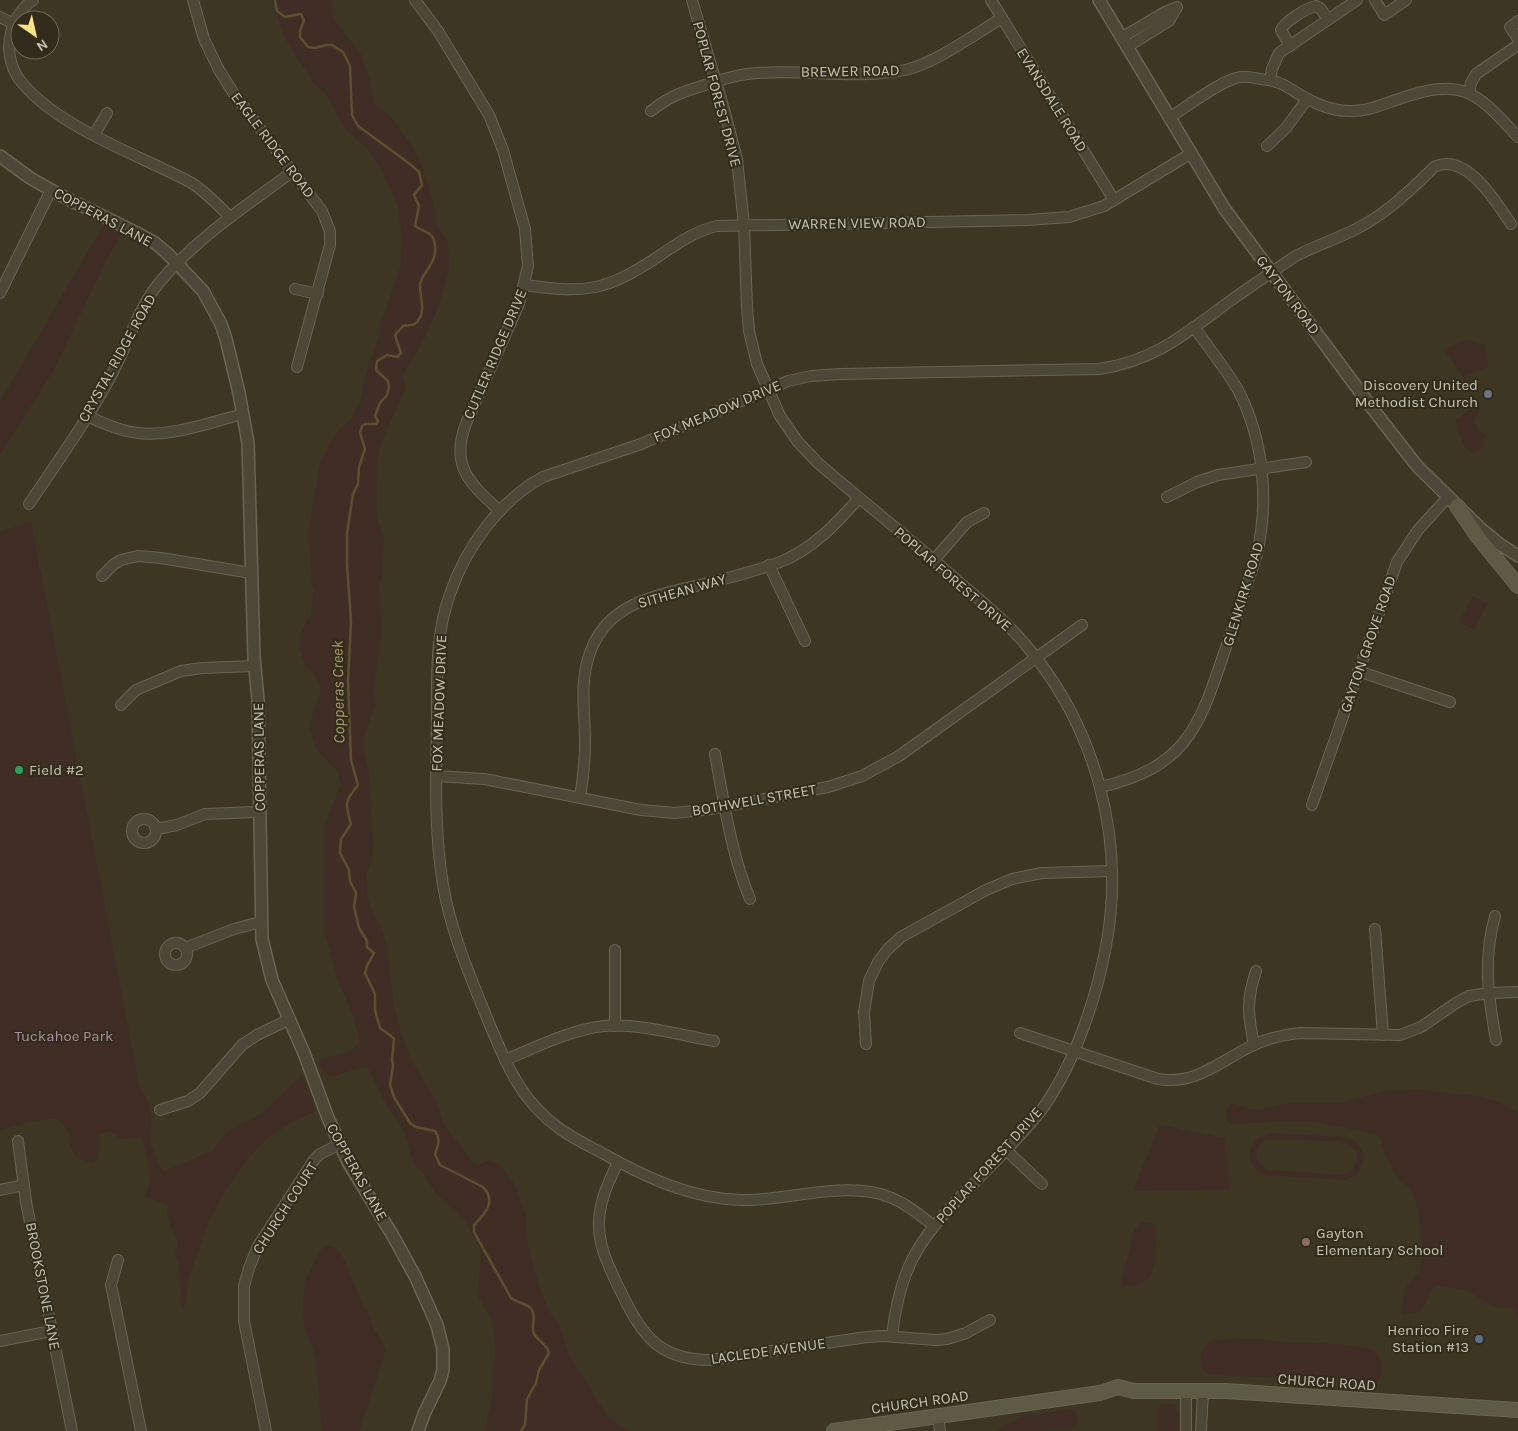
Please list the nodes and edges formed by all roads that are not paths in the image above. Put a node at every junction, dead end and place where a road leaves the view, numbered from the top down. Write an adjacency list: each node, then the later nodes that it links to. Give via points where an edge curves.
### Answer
1 (33, 0): 11 (street)
2 (193, 0): 34 (street, EAGLE RIDGE ROAD, via 204,39 218,70)
3 (415, 0): 42 (street, CUTLER RIDGE DRIVE, via 480,97 495,128 525,229 528,266)
4 (692, 0): 23 (street, POPLAR FOREST DRIVE)
5 (991, 0): 12 (street, EVANSDALE ROAD)
6 (1099, 0): 17 (street, GAYTON ROAD)
7 (1357, 0): 13 (street)
8 (1375, 0): 9 (street, via 1384,15)
9 (1406, 0)
10 (1179, 4): 17 (street)
11 (23, 10)
12 (1002, 18): 23 (street, BREWER ROAD, via 933,60 908,70 864,74 755,73); 36 (street, EVANSDALE ROAD)
13 (1328, 20): 19 (street); 19 (street, via 1316,6 1286,23 1282,26 1282,33)
14 (1518, 22): 16 (street, via 1510,27)
15 (10, 35): 20 (street)
16 (1518, 39)
17 (1124, 42): 28 (street, GAYTON ROAD)
18 (1518, 45): 24 (street, via 1476,74)
19 (1290, 46): 22 (street, via 1279,53)
20 (10, 58)
21 (10, 60): 29 (street, via 18,78 34,95)
22 (1270, 80): 25 (street, via 1280,82); 28 (street, via 1240,77 1217,87)
23 (716, 81): 26 (street, BREWER ROAD, via 665,99); 39 (street, POPLAR FOREST DRIVE, via 737,158)
24 (1470, 93): 25 (street, via 1452,89 1430,90 1352,112 1329,108); 30 (street, via 1485,102)
25 (1307, 98): 31 (street, via 1286,128)
26 (651, 110)
27 (106, 113): 29 (street)
28 (1169, 118): 32 (street, GAYTON ROAD)
29 (94, 135): 37 (street, via 191,183)
30 (1518, 137)
31 (1267, 146)
32 (1190, 154): 36 (street, WARREN VIEW ROAD); 41 (street, GAYTON ROAD)
33 (0, 156): 35 (street, COPPERAS LANE)
34 (292, 172): 37 (street, CRYSTAL RIDGE ROAD); 45 (street, EAGLE RIDGE ROAD, via 322,212 330,231 330,245)
35 (51, 190): 40 (street, COPPERAS LANE, via 139,234); 44 (street)
36 (1114, 200): 39 (street, WARREN VIEW ROAD, via 1082,214 1046,219)
37 (230, 217): 40 (street, CRYSTAL RIDGE ROAD)
38 (1511, 224): 41 (street, FOX MEADOW DRIVE, via 1474,178 1455,164 1441,164 1373,220 1307,249)
39 (744, 225): 42 (street, WARREN VIEW ROAD, via 717,226 692,234 631,274 599,287 568,290); 48 (street, POPLAR FOREST DRIVE, via 749,331)
40 (177, 263): 49 (street, COPPERAS LANE, via 203,290 221,324); 50 (street, CRYSTAL RIDGE ROAD, via 142,310 113,372)
41 (1271, 273): 46 (street, FOX MEADOW DRIVE); 55 (street, GAYTON ROAD, via 1417,466)
42 (525, 285): 57 (street, CUTLER RIDGE DRIVE, via 460,441 460,457 469,480)
43 (295, 289): 45 (street)
44 (0, 293)
45 (318, 294): 47 (street, EAGLE RIDGE ROAD)
46 (1194, 327): 48 (street, FOX MEADOW DRIVE, via 1144,358 1106,368 828,375 800,378); 52 (street, GLENKIRK ROAD, via 1231,378 1246,407 1256,438)
47 (297, 367)
48 (766, 389): 54 (street, POPLAR FOREST DRIVE, via 780,416 804,449); 57 (street, FOX MEADOW DRIVE, via 641,444 542,477)
49 (243, 414): 50 (street, via 170,432 145,434); 62 (street, COPPERAS LANE, via 248,443)
50 (87, 416): 56 (street, CRYSTAL RIDGE ROAD)
51 (1306, 462): 52 (street)
52 (1260, 468): 53 (street, via 1218,475); 74 (street, GLENKIRK ROAD, via 1264,514 1257,554 1202,716 1188,738 1164,761 1139,776)
53 (1168, 497)
54 (859, 498): 60 (street, POPLAR FOREST DRIVE); 61 (street, SITHEAN WAY, via 815,542)
55 (1453, 501): 59 (street, GAYTON ROAD, via 1488,536); 64 (main road); 69 (street, GAYTON GROVE ROAD, via 1418,530 1397,562)
56 (29, 504)
57 (500, 511): 73 (street, FOX MEADOW DRIVE, via 463,564 443,617 438,650)
58 (984, 513): 60 (street, via 967,522)
59 (1518, 556)
60 (934, 560): 67 (street, POPLAR FOREST DRIVE, via 994,612)
61 (769, 566): 66 (street); 75 (street, SITHEAN WAY, via 636,602 615,616 601,631 586,667 585,767)
62 (251, 572): 63 (street, via 138,556 121,560); 68 (street, COPPERAS LANE)
63 (102, 576)
64 (1518, 586)
65 (1082, 625): 67 (street, BOTHWELL STREET)
66 (805, 641)
67 (1036, 657): 74 (street, POPLAR FOREST DRIVE, via 1076,722); 77 (street, BOTHWELL STREET, via 899,756 874,770 845,782)
68 (255, 666): 71 (street, via 202,668 176,673 136,690); 78 (street, COPPERAS LANE)
69 (1358, 670): 70 (street); 76 (street, GAYTON GROVE ROAD)
70 (1450, 702)
71 (121, 705)
72 (715, 754): 77 (street)
73 (437, 776): 75 (street, BOTHWELL STREET, via 484,779); 99 (street, FOX MEADOW DRIVE, via 438,851 443,887 467,969)
74 (1101, 787): 80 (street, POPLAR FOREST DRIVE)
75 (580, 798): 77 (street, BOTHWELL STREET, via 653,812 687,812)
76 (1312, 805)
77 (725, 806): 81 (street, via 739,874)
78 (260, 812): 79 (street, via 206,814); 83 (street, COPPERAS LANE)
79 (156, 829)
80 (1112, 871): 96 (street, via 1042,873 1012,879 901,937 886,950 869,981 864,1012); 98 (street, POPLAR FOREST DRIVE, via 1111,915 1103,963)
81 (750, 899)
82 (1495, 916): 89 (street, via 1487,957)
83 (261, 922): 85 (street); 90 (street, COPPERAS LANE, via 266,960)
84 (1375, 928): 93 (street)
85 (185, 948)
86 (615, 950): 91 (street)
87 (1256, 971): 97 (street, via 1248,1002)
88 (1518, 992): 89 (street)
89 (1489, 993): 93 (street, via 1462,999 1414,1031); 94 (street)
90 (290, 1019): 100 (street, via 242,1045 200,1093 188,1101); 102 (street, COPPERAS LANE)
91 (615, 1026): 95 (street); 99 (street, via 570,1033)
92 (1020, 1033): 98 (street)
93 (1383, 1035): 97 (street, via 1300,1033)
94 (1496, 1040)
95 (714, 1041)
96 (866, 1044)
97 (1254, 1045): 98 (street, via 1194,1078 1172,1081 1158,1080)
98 (1073, 1051): 103 (street, POPLAR FOREST DRIVE, via 1041,1111)
99 (505, 1060): 104 (street, FOX MEADOW DRIVE, via 523,1093 549,1121)
100 (160, 1110)
101 (18, 1141): 106 (street, BROOKSTONE LANE)
102 (340, 1144): 120 (street, CHURCH COURT, via 314,1160 258,1246 249,1268 243,1296 244,1321); 121 (street, COPPERAS LANE, via 415,1276 441,1337 444,1356 440,1381)
103 (1006, 1150): 105 (street); 108 (street, POPLAR FOREST DRIVE)
104 (618, 1162): 108 (street, FOX MEADOW DRIVE, via 681,1190 731,1199 768,1200 848,1190 874,1192 908,1205); 112 (street, LACLEDE AVENUE, via 602,1200 599,1222 601,1246 638,1326 665,1350 690,1359 710,1360)
105 (1042, 1184)
106 (24, 1185): 107 (street); 111 (street, BROOKSTONE LANE)
107 (0, 1190)
108 (934, 1226): 112 (street, POPLAR FOREST DRIVE, via 918,1248 903,1280)
109 (118, 1260): 119 (street, via 111,1285)
110 (990, 1320): 112 (street, LACLEDE AVENUE, via 966,1334 947,1339)
111 (51, 1331): 113 (street); 118 (street, BROOKSTONE LANE)
112 (892, 1336)
113 (0, 1341)
114 (1186, 1390): 115 (main road, CHURCH ROAD); 117 (main road, CHURCH ROAD, via 1134,1390 1119,1397 1100,1393); 124 (street)
115 (1203, 1391): 116 (main road, CHURCH ROAD); 125 (street)
116 (1518, 1410)
117 (938, 1416): 122 (main road, CHURCH ROAD); 123 (street)
118 (72, 1431)
119 (141, 1431)
120 (266, 1431)
121 (418, 1431)
122 (834, 1431)
123 (940, 1431)
124 (1186, 1431)
125 (1201, 1431)

